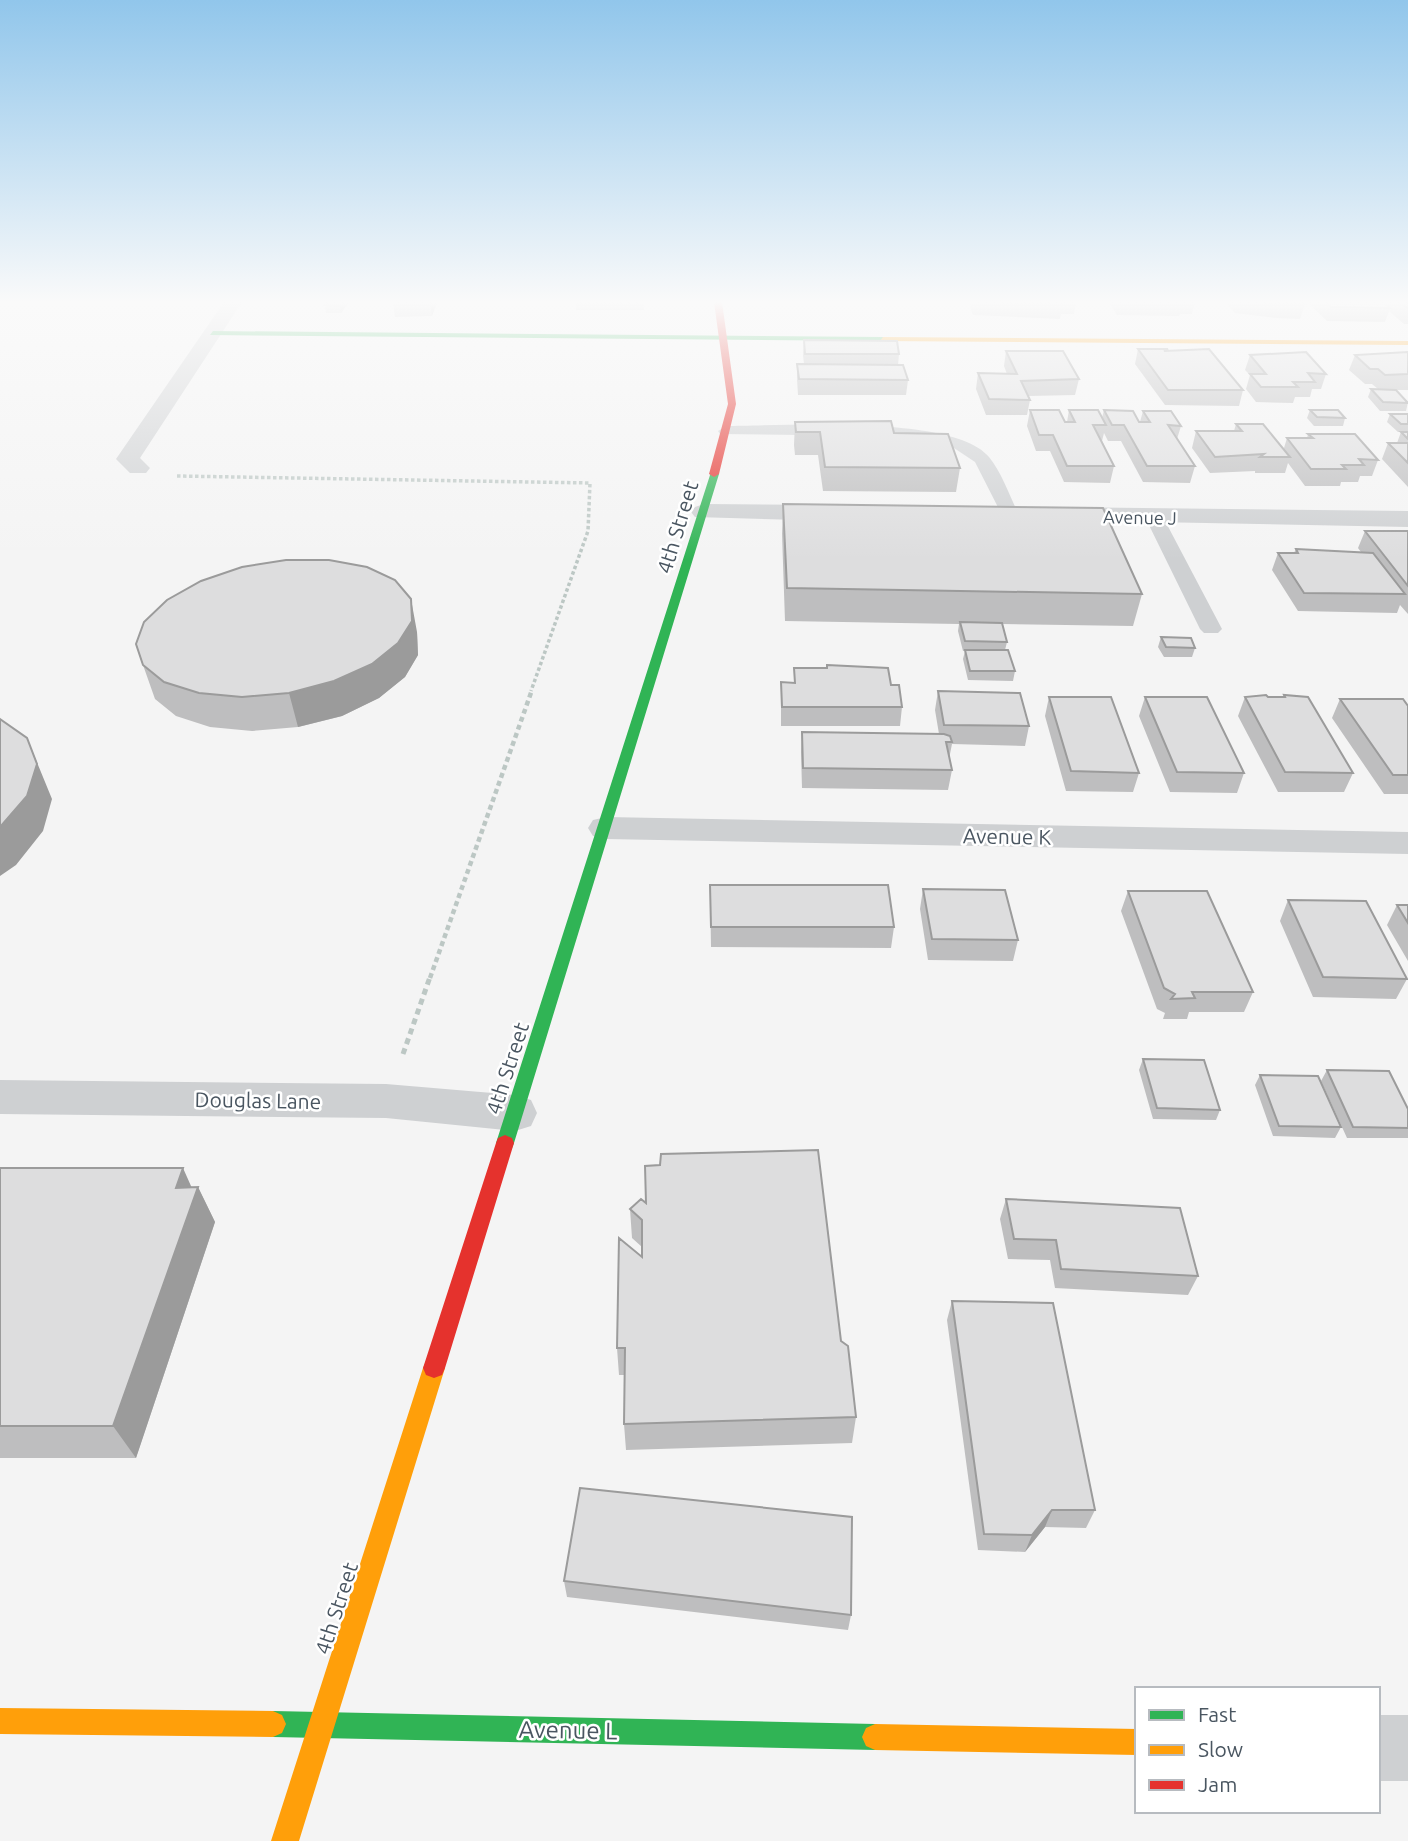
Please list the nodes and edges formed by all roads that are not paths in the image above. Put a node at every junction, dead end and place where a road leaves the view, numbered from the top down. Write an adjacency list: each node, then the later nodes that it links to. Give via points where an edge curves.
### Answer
1 (176, 388): 4 (street, via 128,459)
2 (731, 388): 3 (street, 4th Street)
3 (726, 431): 5 (street, 4th Street); 8 (lane, via 881,431 952,440 982,459)
4 (138, 468)
5 (704, 512): 6 (street); 12 (street, 4th Street)
6 (857, 513)
7 (982, 514): 8 (street, Avenue J)
8 (1010, 515): 9 (street, Avenue J)
9 (1154, 517): 10 (street, Avenue J); 11 (lane)
10 (1408, 519)
11 (1211, 629)
12 (606, 828): 13 (street, Avenue K); 15 (street, 4th Street)
13 (1408, 843)
14 (0, 1097): 15 (street, Douglas Lane, via 386,1101)
15 (515, 1113): 17 (street, 4th Street)
16 (0, 1721): 17 (street, Avenue L)
17 (321, 1725): 18 (street, Avenue L); 21 (street, 4th Street)
18 (1135, 1742)
19 (1380, 1748): 20 (street)
20 (1408, 1748)
21 (285, 1841)

